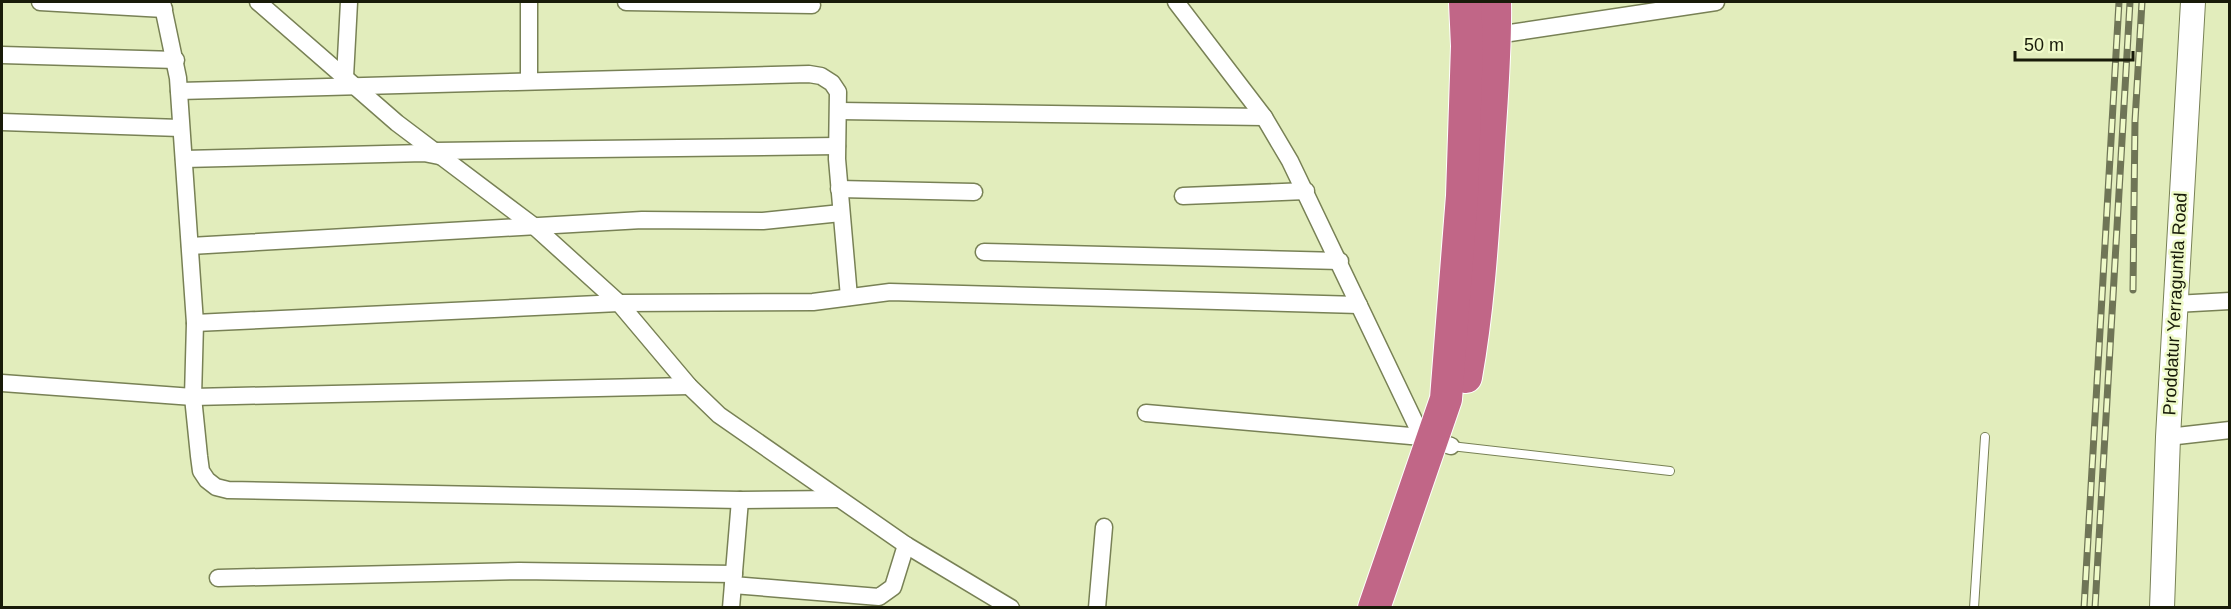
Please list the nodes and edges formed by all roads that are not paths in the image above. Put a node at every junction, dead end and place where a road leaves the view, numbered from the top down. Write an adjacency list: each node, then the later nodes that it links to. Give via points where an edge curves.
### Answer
1 (40, 2): 12 (street)
2 (258, 2): 19 (street)
3 (349, 2): 19 (street)
4 (529, 2): 18 (street)
5 (626, 2): 13 (street)
6 (1176, 2): 22 (street)
7 (1466, 2): 15 (highway)
8 (1495, 2): 14 (highway)
9 (1716, 2): 11 (street)
10 (2193, 2): 41 (street, Proddatur Yerraguntla Road)
11 (1678, 4): 14 (street)
12 (163, 5): 17 (street)
13 (812, 5)
14 (1496, 34): 15 (street); 50 (highway, via 1473,333)
15 (1467, 46): 50 (highway, via 1462,196 1446,399)
16 (2, 55): 17 (street)
17 (176, 60): 20 (street)
18 (530, 81): 19 (street); 21 (street, via 809,74 832,82 838,92)
19 (351, 83): 20 (street); 26 (street)
20 (179, 91): 24 (street)
21 (839, 111): 22 (street); 25 (street)
22 (1264, 117): 29 (street)
23 (2, 122): 24 (street)
24 (180, 129): 27 (street)
25 (837, 146): 26 (street); 28 (street)
26 (439, 154): 27 (street); 33 (street)
27 (184, 159): 34 (street)
28 (839, 189): 30 (street); 32 (street)
29 (1306, 191): 31 (street); 36 (street)
30 (974, 192)
31 (1183, 196)
32 (841, 213): 33 (street, via 763,221 666,219); 37 (street)
33 (535, 227): 34 (street); 39 (street)
34 (190, 246): 42 (street)
35 (984, 252): 36 (street)
36 (1340, 261): 40 (street)
37 (849, 297): 39 (street, via 813,302); 40 (street, via 890,292)
38 (2229, 300): 41 (street)
39 (619, 303): 42 (street); 44 (street)
40 (1359, 304): 50 (street)
41 (2175, 304): 49 (street, Proddatur Yerraguntla Road)
42 (195, 323): 45 (street)
43 (2, 383): 45 (street)
44 (689, 386): 45 (street); 52 (street, via 719,415)
45 (194, 397): 53 (street, via 201,471 216,487 228,490)
46 (1146, 413): 50 (street)
47 (2229, 430): 49 (street)
48 (1985, 437): 63 (lane)
49 (2168, 437): 64 (street, Proddatur Yerraguntla Road)
50 (1435, 442): 51 (lane); 61 (highway); 62 (highway)
51 (1670, 471)
52 (838, 499): 53 (street); 55 (street)
53 (740, 500): 57 (street)
54 (1104, 527): 60 (street)
55 (906, 545): 57 (street, via 893,586 879,597); 59 (street)
56 (218, 578): 57 (street, via 519,571)
57 (734, 579): 58 (street)
58 (731, 608)
59 (1011, 608)
60 (1097, 608)
61 (1374, 608)
62 (1396, 608)
63 (1974, 608)
64 (2162, 608)

